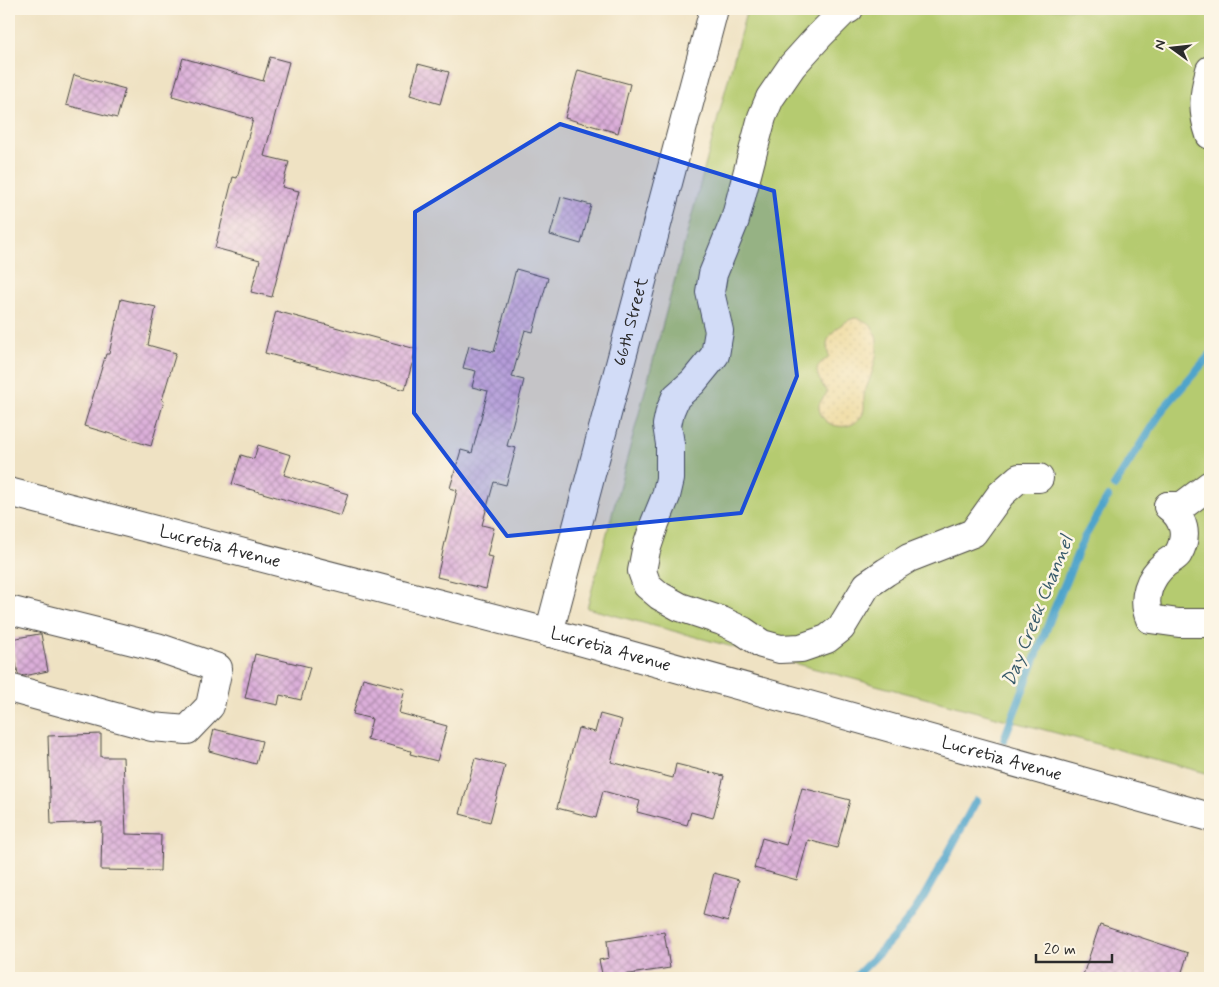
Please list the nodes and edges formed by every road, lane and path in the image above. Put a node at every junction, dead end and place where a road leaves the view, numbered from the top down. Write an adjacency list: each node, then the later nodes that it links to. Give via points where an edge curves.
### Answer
1 (714, 9): 10 (street, 66th Street)
2 (849, 9): 5 (street, via 792,66 770,98 762,117 735,220 713,274 710,292 718,331 715,355 676,398 670,411 667,425 670,478 646,550 642,571 647,585 680,607 722,621 762,644 780,649 801,648 826,639 841,628 867,585 909,558 973,533 1001,494 1019,478)
3 (1210, 70): 4 (street, via 1204,89 1204,106)
4 (1210, 135)
5 (1039, 478)
6 (1210, 485): 9 (street, via 1182,506 1168,506 1179,515 1184,533 1177,555 1164,564 1150,582 1146,597 1146,611 1150,619)
7 (9, 492): 10 (street, Lucretia Avenue)
8 (9, 610): 11 (street, via 157,647 218,668 210,706 187,730 152,727)
9 (1210, 623)
10 (549, 633): 12 (street, Lucretia Avenue)
11 (9, 688)
12 (1210, 817)

